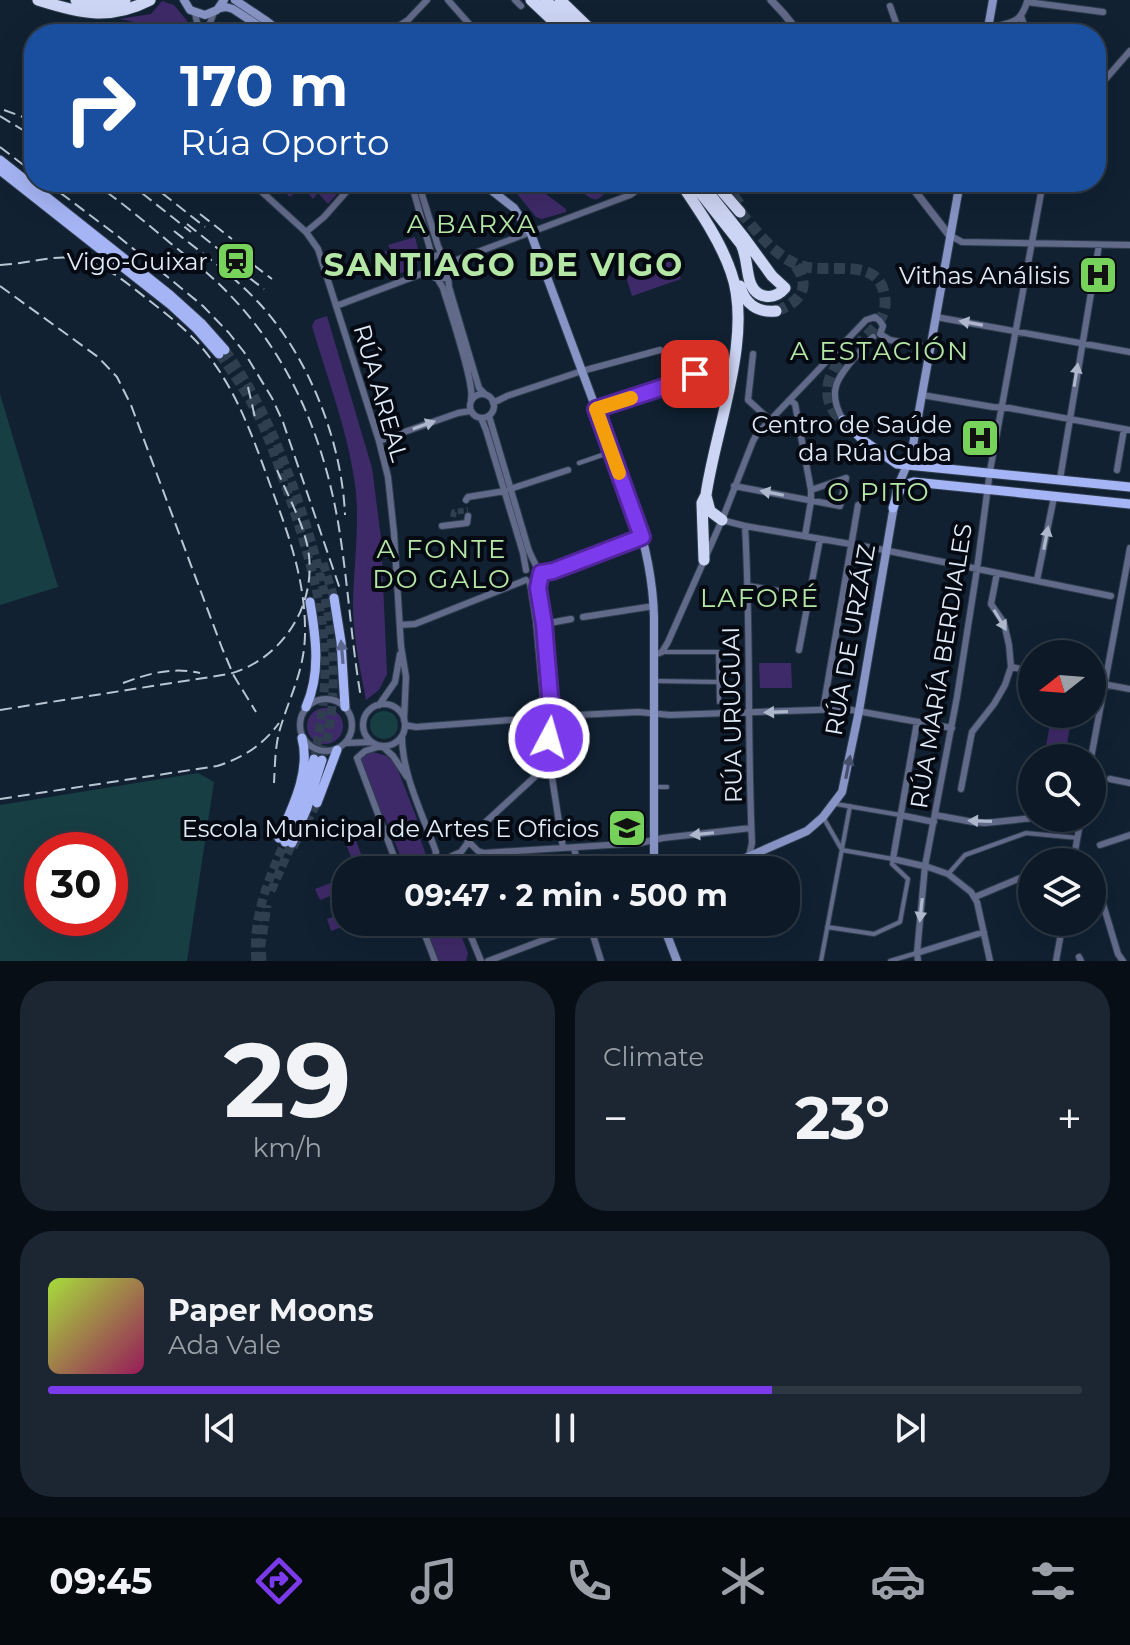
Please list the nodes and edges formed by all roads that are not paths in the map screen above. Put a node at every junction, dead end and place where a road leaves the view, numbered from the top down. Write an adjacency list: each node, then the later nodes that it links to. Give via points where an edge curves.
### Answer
1 (38, 0): 18 (highway, via 83,12)
2 (76, 0): 18 (highway)
3 (125, 0): 18 (highway)
4 (150, 0): 18 (highway, via 126,10)
5 (184, 0): 20 (main road)
6 (235, 0): 24 (main road)
7 (427, 0): 25 (street)
8 (448, 0): 26 (street)
9 (515, 0): 14 (street)
10 (560, 0): 30 (highway)
11 (772, 0): 31 (street)
12 (993, 0): 33 (main road)
13 (1027, 1): 19 (street); 21 (street)
14 (526, 3): 15 (highway)
15 (545, 6): 27 (highway); 28 (highway); 29 (highway)
16 (890, 6): 32 (street)
17 (219, 7): 20 (main road, via 205,15); 23 (main road, via 233,9)
18 (100, 9)
19 (1103, 12)
20 (195, 13): 22 (street)
21 (1021, 16): 34 (street); 35 (street)
22 (197, 24)
23 (256, 24)
24 (270, 24)
25 (402, 24)
26 (469, 24)
27 (559, 24)
28 (563, 24)
29 (569, 24)
30 (585, 24)
31 (792, 24)
32 (896, 24)
33 (990, 24)
34 (1007, 24)
35 (1024, 24)
36 (1130, 51): 37 (street)
37 (1106, 79)
38 (0, 160): 40 (main road)
39 (0, 170): 41 (main road)
40 (24, 180)
41 (24, 188)
42 (30, 192): 62 (main road)
43 (38, 192): 62 (main road)
44 (262, 192): 59 (street, RÚA AREAL)
45 (346, 192): 59 (street)
46 (414, 192): 67 (street)
47 (421, 192): 66 (street)
48 (494, 192): 60 (main road, via 514,208)
49 (634, 192): 60 (street)
50 (688, 192): 115 (highway, via 734,280 738,318)
51 (689, 192): 73 (highway, via 731,253 747,301 759,311)
52 (700, 192): 53 (highway, via 741,244 753,287 763,296 780,294 785,288)
53 (708, 192)
54 (723, 192): 58 (highway)
55 (916, 192): 61 (street)
56 (958, 192): 61 (main road, RÚA DE URZÁIZ)
57 (1041, 192): 63 (street, RÚA MARÍA BERDIALES)
58 (740, 212)
59 (306, 232): 72 (street, RÚA AREAL, via 318,249)
60 (531, 234): 68 (street); 85 (main road)
61 (949, 235): 63 (street, via 962,242); 74 (main road, RÚA DE URZÁIZ)
62 (93, 238): 81 (main road)
63 (1031, 244): 64 (street); 76 (street, RÚA MARÍA BERDIALES)
64 (1099, 245): 65 (street); 78 (street)
65 (1130, 245)
66 (442, 255): 67 (street); 68 (street)
67 (431, 259): 69 (street)
68 (451, 262): 70 (street)
69 (429, 271): 71 (street); 72 (street)
70 (448, 276): 71 (street); 88 (street)
71 (437, 278): 90 (street, via 469,376)
72 (336, 306): 102 (street, RÚA AREAL)
73 (776, 311)
74 (936, 317): 76 (street, one-way to 74); 79 (main road, RÚA DE URZÁIZ)
75 (864, 323): 77 (street, via 865,332); 77 (street, via 878,318 883,326); 91 (street)
76 (1015, 331): 78 (street); 93 (street, RÚA MARÍA BERDIALES)
77 (876, 335): 79 (street); 100 (street, via 836,382 835,401)
78 (1082, 343): 82 (street); 98 (street, one-way to 78)
79 (930, 348): 89 (main road, RÚA DE URZÁIZ)
80 (660, 350): 85 (street)
81 (222, 352)
82 (1130, 352)
83 (753, 354): 99 (street, via 748,400)
84 (669, 356): 87 (street)
85 (582, 371): 92 (street); 94 (main road)
86 (695, 374): 87 (street)
87 (670, 385): 94 (street)
88 (485, 394): 90 (street); 92 (street)
89 (922, 395): 93 (street); 105 (main road, RÚA DE URZÁIZ)
90 (471, 399): 95 (street)
91 (790, 400): 99 (street); 113 (street)
92 (493, 403): 96 (street)
93 (1002, 407): 98 (street); 108 (street, RÚA MARÍA BERDIALES)
94 (596, 409): 103 (main road)
95 (470, 411): 97 (street); 102 (street, one-way to 95)
96 (489, 416): 97 (street); 112 (street)
97 (481, 418): 112 (street)
98 (1069, 419): 101 (street); 109 (street)
99 (770, 420): 110 (street, via 753,441)
100 (843, 420): 105 (main road, via 890,460)
101 (1127, 429): 107 (street)
102 (379, 441): 148 (street, RÚA AREAL, via 392,506)
103 (612, 452): 104 (street); 127 (main road)
104 (579, 463)
105 (908, 465): 108 (main road); 121 (main road, RÚA DE URZÁIZ)
106 (568, 470): 112 (street)
107 (1117, 470)
108 (990, 471): 109 (main road); 114 (street, RÚA MARÍA BERDIALES)
109 (1060, 479): 111 (main road)
110 (734, 486): 118 (street, one-way to 110); 123 (street)
111 (1130, 487)
112 (508, 490): 117 (street); 134 (street); 136 (street)
113 (811, 490): 118 (street); 118 (street, via 846,478 840,506)
114 (987, 490): 116 (main road); 121 (main road, via 907,483); 133 (street, RÚA MARÍA BERDIALES)
115 (706, 493): 123 (highway, via 710,511); 132 (highway)
116 (1054, 497): 119 (main road); 137 (street, one-way to 116)
117 (466, 500)
118 (811, 501): 126 (street)
119 (1130, 504)
120 (858, 505): 129 (street)
121 (893, 508): 131 (main road, RÚA DE URZÁIZ)
122 (468, 516): 124 (street, via 468,522)
123 (722, 520): 125 (street); 132 (street)
124 (442, 526)
125 (745, 526): 126 (street); 139 (street, RÚA URUGUAI)
126 (805, 536): 128 (street)
127 (642, 537): 136 (street); 144 (main road)
128 (820, 539): 129 (street); 140 (street)
129 (851, 545): 131 (street); 167 (street)
130 (1130, 548): 156 (street)
131 (887, 551): 133 (street); 168 (main road, RÚA DE URZÁIZ)
132 (704, 560): 150 (street)
133 (977, 569): 135 (street); 176 (street, RÚA MARÍA BERDIALES)
134 (526, 570): 136 (street, via 532,567); 138 (street)
135 (997, 573): 137 (street); 154 (street, one-way to 154, via 991,604 1004,623)
136 (539, 574): 138 (street, via 535,584); 147 (street)
137 (1037, 580): 141 (street)
138 (528, 582): 148 (street); 166 (street)
139 (748, 586): 140 (street); 171 (street, RÚA URUGUAI)
140 (810, 596): 152 (street)
141 (1111, 596)
142 (334, 598): 164 (main road, one-way to 142)
143 (310, 602): 163 (main road, via 317,664)
144 (654, 606): 145 (street); 149 (main road)
145 (583, 617)
146 (571, 619): 147 (street)
147 (544, 624): 169 (street)
148 (400, 625): 151 (street, RÚA AREAL)
149 (654, 635): 150 (street); 153 (main road)
150 (668, 642): 153 (street)
151 (401, 646): 162 (street, RÚA AREAL, via 395,682); 173 (street, RÚA AREAL)
152 (799, 650)
153 (658, 654): 157 (main road); 158 (street, via 718,652)
154 (1011, 667): 155 (street); 190 (street, via 994,704 972,732)
155 (1018, 668)
156 (1106, 674)
157 (654, 681): 158 (street); 170 (main road)
158 (718, 682): 161 (street)
159 (1106, 685): 160 (street)
160 (1130, 689)
161 (719, 702)
162 (379, 705): 165 (street); 173 (street, via 397,708)
163 (306, 707): 164 (street, via 330,699); 178 (street, via 299,722)
164 (346, 709): 165 (street); 180 (street, via 352,727)
165 (370, 709): 179 (street, via 363,726)
166 (541, 709): 169 (street); 172 (street)
167 (823, 710): 168 (street); 171 (street, one-way to 171)
168 (859, 711): 174 (street); 192 (main road, RÚA DE URZÁIZ, one-way to 168, via 844,787)
169 (555, 713): 170 (street); 175 (street, via 555,723)
170 (654, 713): 171 (street); 188 (main road)
171 (749, 713): 198 (street, RÚA URUGUAI)
172 (538, 718): 173 (street, via 416,727); 175 (street)
173 (405, 722): 177 (street)
174 (917, 722): 176 (street); 194 (street)
175 (548, 727): 184 (street)
176 (952, 728): 196 (street, RÚA MARÍA BERDIALES)
177 (402, 736): 181 (street); 186 (street)
178 (302, 738): 182 (street, via 314,749); 183 (main road, via 306,761 286,841 307,808)
179 (371, 742): 180 (street); 181 (street)
180 (346, 743): 182 (street)
181 (381, 746): 186 (street); 211 (street, via 357,758)
182 (337, 750): 191 (main road)
183 (318, 760)
184 (551, 771): 202 (street, via 540,772); 205 (street)
185 (1110, 779): 187 (street)
186 (409, 780): 210 (street)
187 (1130, 783)
188 (654, 787): 189 (street); 203 (main road)
189 (667, 787)
190 (961, 789)
191 (317, 803)
192 (834, 803): 193 (street); 195 (main road, RÚA DE URZÁIZ)
193 (850, 806): 194 (street); 208 (street)
194 (900, 815): 196 (street); 217 (street)
195 (823, 817): 208 (street); 216 (main road, RÚA DE URZÁIZ, via 807,831)
196 (935, 818): 197 (street, one-way to 196, via 985,823); 218 (street, RÚA MARÍA BERDIALES)
197 (1018, 820)
198 (751, 828): 203 (street, one-way to 203); 216 (street, RÚA URUGUAI)
199 (1079, 832): 201 (street)
200 (1130, 835): 204 (street)
201 (1078, 838): 207 (street); 219 (street, via 1026,833 961,857)
202 (468, 841): 205 (street, via 484,853); 209 (street, via 461,852)
203 (654, 841): 206 (street); 215 (main road)
204 (1100, 845)
205 (563, 848): 206 (street)
206 (574, 848): 214 (street)
207 (1076, 848)
208 (842, 850): 217 (street); 223 (street)
209 (448, 851): 210 (street); 213 (street)
210 (436, 852): 212 (street)
211 (394, 856)
212 (435, 856)
213 (449, 856)
214 (576, 856)
215 (654, 856)
216 (749, 856)
217 (893, 859): 218 (street); 223 (street, via 908,879 900,922 874,934)
218 (925, 866): 219 (street); 231 (street, RÚA MARÍA BERDIALES, one-way to 231)
219 (948, 874): 221 (street)
220 (1018, 879): 221 (street)
221 (975, 897): 224 (street)
222 (1106, 914): 241 (street)
223 (827, 927): 237 (street)
224 (984, 932): 231 (street); 239 (street)
225 (425, 936): 232 (street)
226 (471, 936): 233 (street)
227 (553, 936): 234 (street)
228 (594, 936): 235 (street)
229 (667, 936): 236 (main road)
230 (1060, 936): 240 (street)
231 (917, 957): 238 (street)
232 (435, 961)
233 (481, 961)
234 (488, 961)
235 (601, 961)
236 (677, 961)
237 (821, 961)
238 (890, 961)
239 (990, 961)
240 (1056, 961)
241 (1123, 961)

